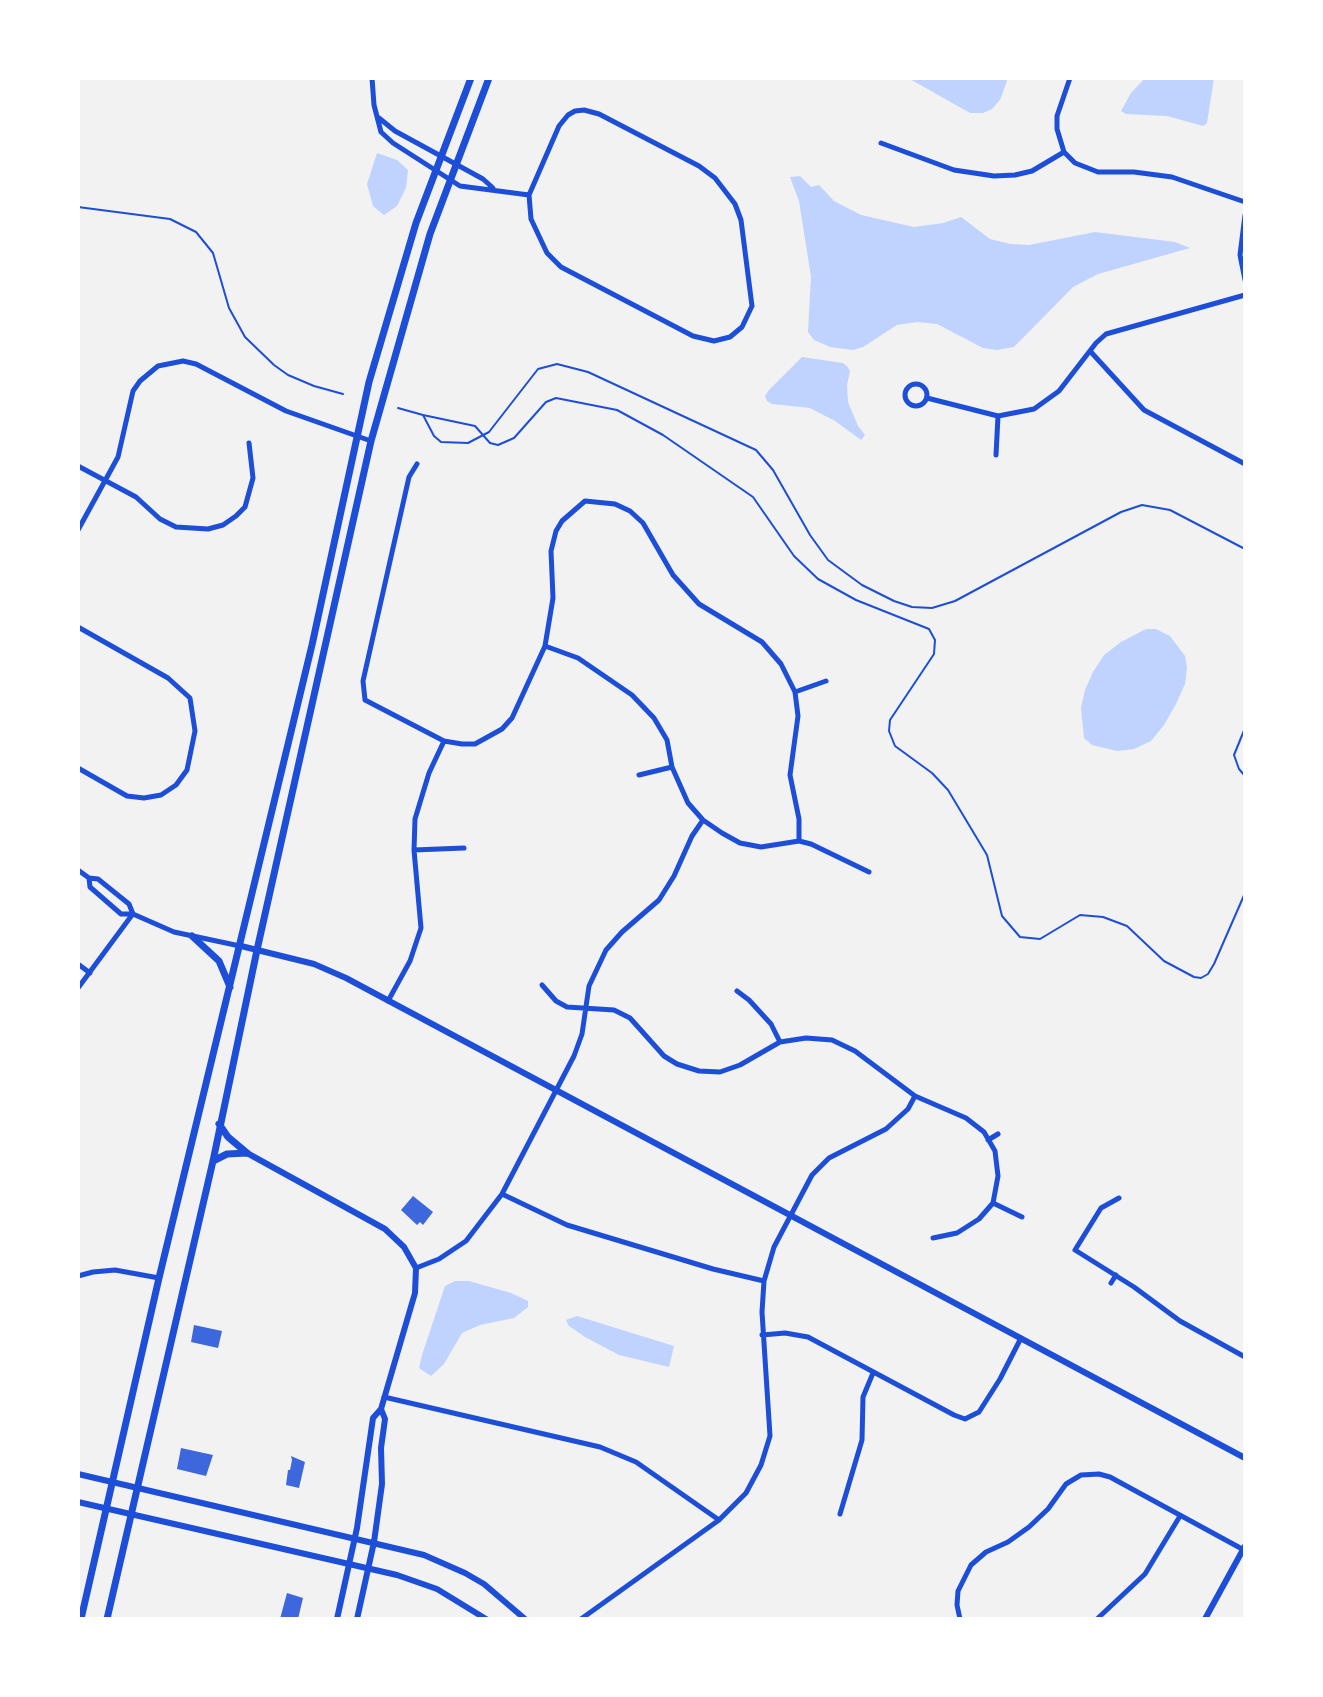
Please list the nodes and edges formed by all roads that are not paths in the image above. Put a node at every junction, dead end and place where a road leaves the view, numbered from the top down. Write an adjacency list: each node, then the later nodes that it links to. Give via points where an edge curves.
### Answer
1 (372, 78): 5 (street)
2 (471, 78): 8 (main road)
3 (489, 78): 9 (main road)
4 (1070, 78): 7 (street, via 1057,116)
5 (377, 116): 8 (street); 10 (street, via 386,137)
6 (881, 143): 7 (street, via 946,168 994,176 1032,171)
7 (1064, 152): 14 (street, via 1098,172 1172,177)
8 (440, 155): 9 (street); 10 (main road)
9 (455, 163): 11 (main road); 12 (street)
10 (435, 169): 11 (street); 21 (main road, via 386,316)
11 (450, 179): 12 (street, via 460,186); 22 (main road)
12 (493, 189): 13 (street)
13 (529, 195): 13 (street, via 540,242 561,267 701,339 730,337 746,321 752,306 741,220 726,191 699,166 599,114 575,111 553,137)
14 (1245, 202)
15 (1245, 215): 16 (street, via 1240,242)
16 (1245, 280)
17 (1245, 295): 18 (street, via 1113,331)
18 (1090, 351): 20 (street, via 1051,398 1034,409); 26 (street, via 1144,410)
19 (927, 398): 19 (street, via 918,384 906,391 913,405); 20 (street)
20 (998, 416): 24 (street)
21 (357, 437): 22 (street); 28 (street, via 286,411 196,364 169,363 148,373 133,391 124,442); 47 (main road)
22 (371, 441): 48 (main road)
23 (249, 443): 28 (street, via 253,478 245,507 223,525 208,529 176,527)
24 (996, 455)
25 (417, 464): 34 (street, via 409,477 363,695 373,707)
26 (1245, 464)
27 (78, 466): 28 (street)
28 (106, 479): 29 (street)
29 (78, 530)
30 (78, 627): 36 (street, via 168,678 190,698 195,731 187,770 161,795 127,796)
31 (545, 646): 33 (street, via 553,598 553,542 562,521 585,501 597,501 630,511 643,523 683,588 714,615 762,642); 34 (street, via 502,729 475,744); 35 (street, via 578,658 632,695 667,740)
32 (826, 681): 33 (street)
33 (795, 692): 39 (street, via 798,716 790,775)
34 (444, 741): 41 (street, via 415,819)
35 (672, 767): 37 (street); 38 (street, via 688,803)
36 (78, 768)
37 (639, 775)
38 (703, 820): 39 (street, via 740,843 761,847); 56 (street, via 659,900 606,950 589,986)
39 (799, 841): 43 (street)
40 (464, 848): 41 (street)
41 (414, 850): 55 (street, via 421,928)
42 (78, 870): 44 (street)
43 (869, 872)
44 (89, 878): 45 (street, via 98,879 129,904); 45 (street, via 90,887 121,914)
45 (133, 914): 46 (street); 50 (street)
46 (192, 936): 47 (street); 53 (main road, via 219,961)
47 (241, 946): 48 (street); 53 (main road)
48 (257, 950): 55 (street, via 314,964); 60 (main road)
49 (78, 964): 50 (street)
50 (90, 973): 52 (street)
51 (542, 985): 56 (street, via 567,1007)
52 (78, 988)
53 (231, 988): 74 (main road)
54 (737, 991): 57 (street, via 771,1024)
55 (388, 1001): 58 (street)
56 (587, 1008): 57 (street, via 614,1010 630,1018 664,1056 699,1071 720,1072 740,1065); 58 (street)
57 (780, 1042): 59 (street, via 832,1040)
58 (558, 1090): 65 (street); 68 (street)
59 (915, 1096): 62 (street, via 966,1118); 68 (street, via 886,1129 829,1158 812,1175)
60 (219, 1124): 63 (main road); 64 (main road)
61 (998, 1134): 62 (street)
62 (988, 1140): 67 (street, via 998,1176)
63 (247, 1153): 64 (main road); 71 (street, via 385,1229)
64 (213, 1161): 86 (main road)
65 (502, 1194): 71 (street, via 466,1241); 75 (street, via 567,1225)
66 (1119, 1198): 72 (street, via 1101,1208 1075,1250)
67 (993, 1203): 69 (street); 70 (street, via 957,1233)
68 (791, 1215): 75 (street); 78 (street)
69 (1022, 1217)
70 (933, 1238)
71 (416, 1268): 81 (street, via 415,1293)
72 (1116, 1275): 76 (street); 79 (street, via 1180,1321)
73 (78, 1276): 74 (street, via 115,1270)
74 (159, 1278): 85 (main road)
75 (764, 1281): 77 (street)
76 (1111, 1283)
77 (762, 1335): 80 (street, via 801,1334); 92 (street, via 770,1436 746,1493)
78 (1021, 1338): 80 (street, via 971,1418 954,1415); 83 (street)
79 (1245, 1357)
80 (873, 1373): 90 (street, via 863,1397 862,1440)
81 (384, 1397): 82 (street); 92 (street, via 600,1447 636,1462)
82 (381, 1409): 93 (street, via 373,1418); 94 (street, via 382,1484)
83 (1245, 1458)
84 (78, 1474): 85 (street)
85 (113, 1481): 86 (street); 88 (main road)
86 (137, 1487): 89 (main road); 93 (street)
87 (78, 1502): 88 (street)
88 (106, 1508): 89 (street); 98 (main road)
89 (131, 1514): 96 (street); 99 (main road)
90 (840, 1514)
91 (1180, 1516): 95 (street); 105 (street, via 1110,1477 1089,1474 1073,1479 1029,1527 971,1565 958,1591); 106 (street, via 1145,1574)
92 (719, 1520): 104 (street)
93 (355, 1538): 94 (street); 96 (street)
94 (374, 1542): 97 (street); 103 (street, via 465,1573)
95 (1244, 1549): 107 (street)
96 (350, 1564): 97 (street); 100 (street)
97 (369, 1568): 101 (street); 102 (street, via 437,1589)
98 (81, 1619)
99 (107, 1619)
100 (337, 1619)
101 (357, 1619)
102 (486, 1619)
103 (525, 1619)
104 (581, 1619)
105 (960, 1619)
106 (1097, 1619)
107 (1205, 1619)

